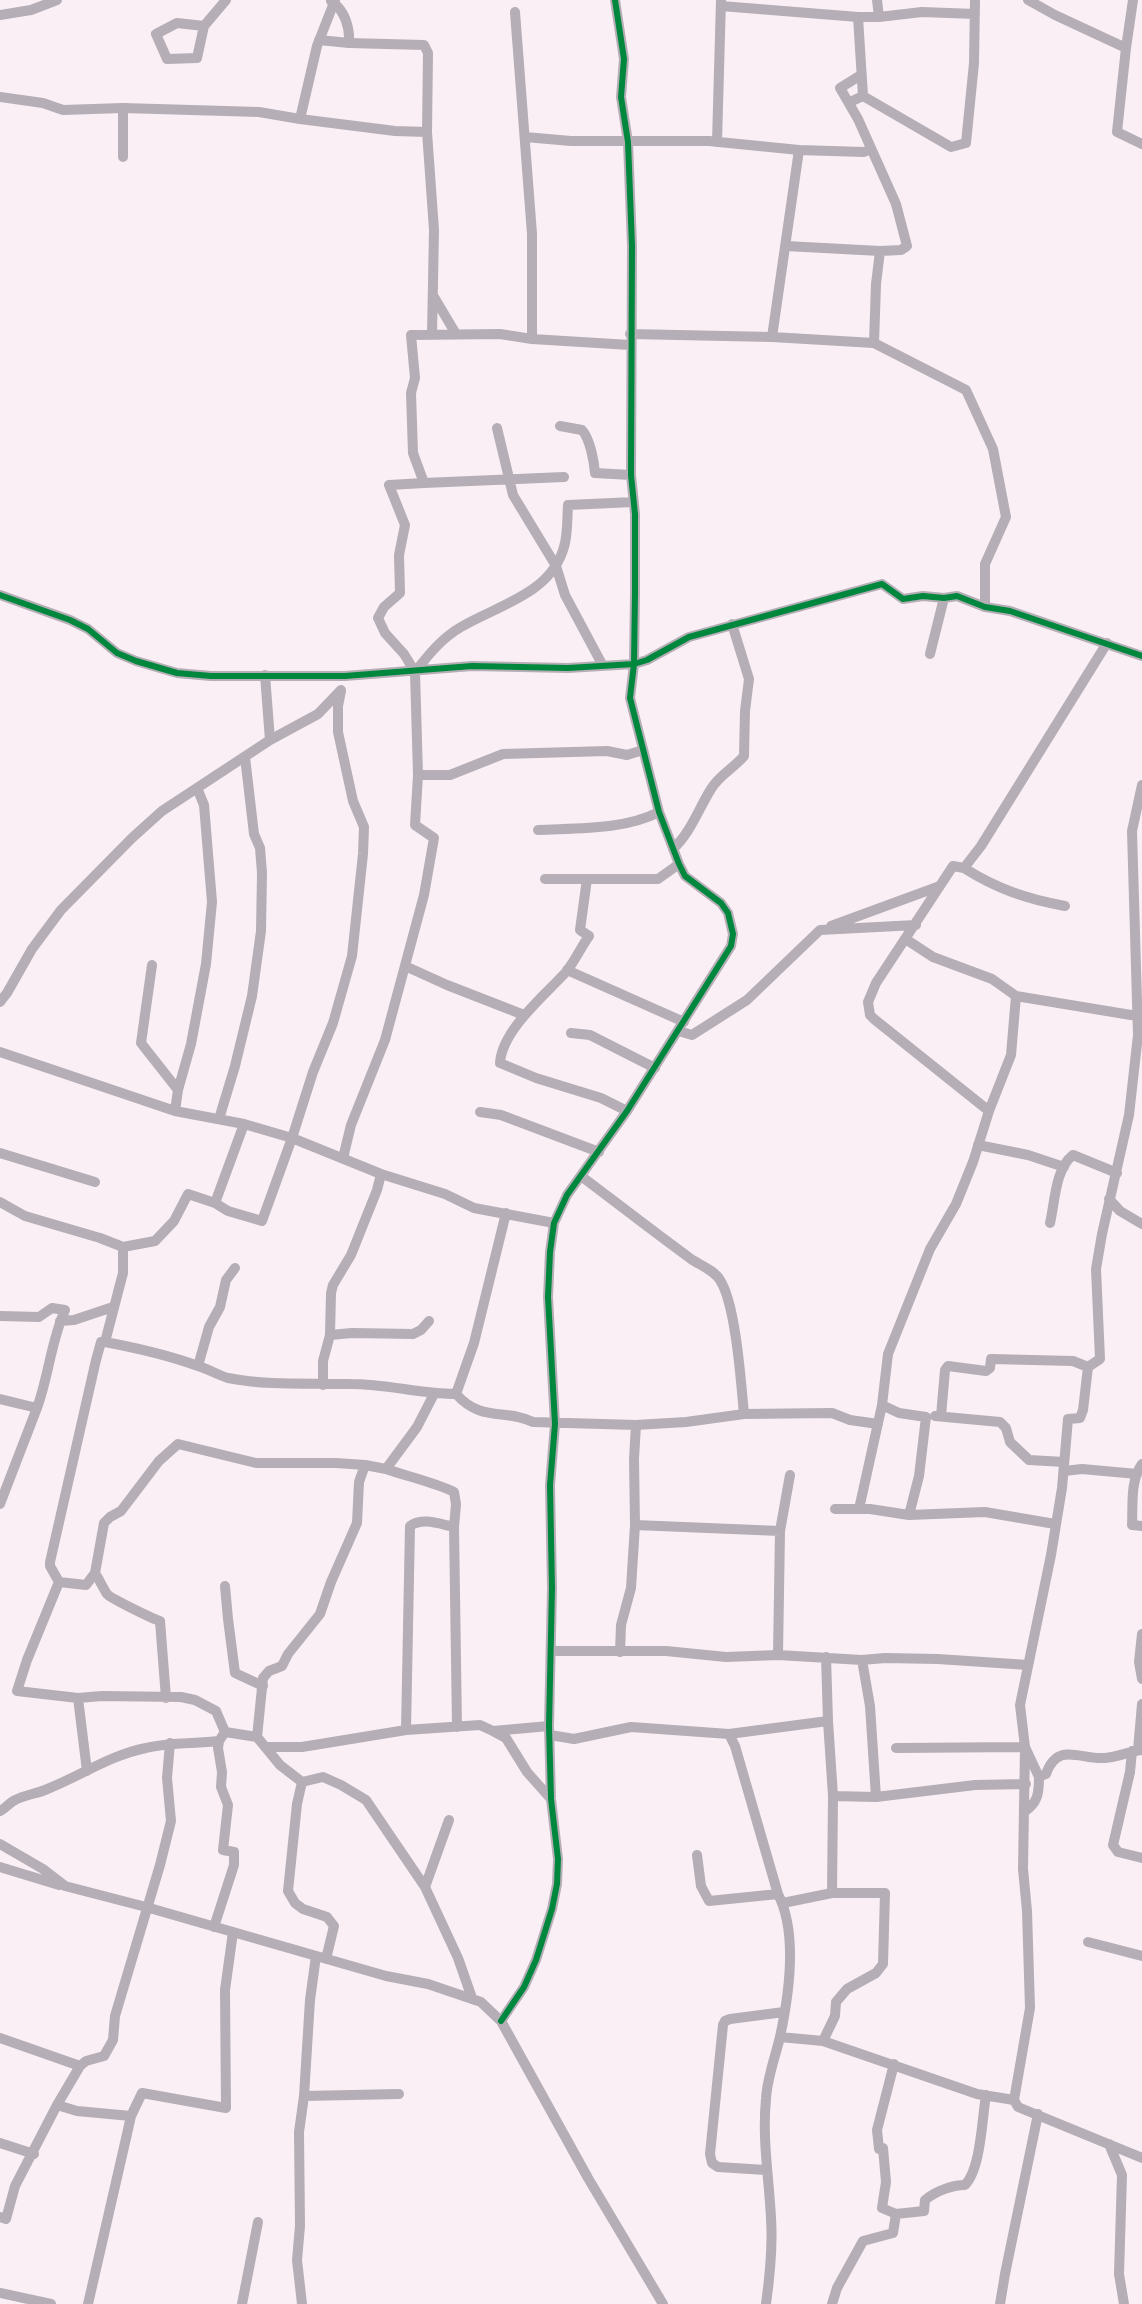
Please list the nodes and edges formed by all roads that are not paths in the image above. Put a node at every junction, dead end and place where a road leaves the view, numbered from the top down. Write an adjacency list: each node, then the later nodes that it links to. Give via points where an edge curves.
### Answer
1 (57, 0): 12 (street, via 31,10)
2 (226, 0): 15 (street)
3 (615, 0): 27 (street, via 624,59 621,96)
4 (877, 0): 14 (street)
5 (975, 0): 11 (street)
6 (1028, 0): 18 (street)
7 (1133, 0): 18 (street)
8 (332, 1): 16 (street); 17 (street, via 346,21)
9 (721, 3): 13 (street); 28 (street)
10 (515, 12): 26 (street)
11 (975, 14): 14 (street, via 922,12); 20 (street, via 966,143 951,147)
12 (0, 15)
13 (858, 17): 14 (street); 19 (street)
14 (879, 17)
15 (204, 26): 15 (street, via 177,23 156,34 167,59 197,58)
16 (320, 40): 17 (street); 24 (street)
17 (349, 44): 25 (street, via 424,45 428,53)
18 (1126, 48): 29 (street, via 1117,132)
19 (861, 75): 20 (street); 22 (street, via 840,88)
20 (862, 96): 22 (street)
21 (0, 97): 23 (street, via 63,110)
22 (850, 102): 31 (street)
23 (123, 108): 24 (street, via 259,112); 32 (street)
24 (300, 119): 25 (street)
25 (428, 132): 35 (street)
26 (525, 137): 27 (street); 39 (street, via 533,243)
27 (628, 142): 28 (street); 40 (street)
28 (717, 142): 30 (street)
29 (1142, 144)
30 (799, 150): 31 (street); 33 (street)
31 (871, 150): 34 (street, via 896,204 907,246)
32 (123, 157)
33 (786, 246): 34 (street); 38 (street)
34 (880, 250): 41 (street)
35 (434, 296): 36 (street); 37 (street)
36 (432, 334): 37 (street); 47 (street, via 411,335 413,453)
37 (456, 334): 39 (street)
38 (772, 337): 40 (street); 41 (street)
39 (532, 339): 40 (street)
40 (630, 340): 44 (street)
41 (874, 343): 52 (street, via 966,390 993,449 1006,517 985,564)
42 (560, 426): 44 (street, via 582,430 587,435 595,473)
43 (497, 428): 46 (street)
44 (631, 475): 48 (street)
45 (564, 477): 46 (street)
46 (510, 478): 47 (street); 49 (street, via 513,495)
47 (424, 483): 59 (street, via 389,485 405,525 399,555 400,593 378,618)
48 (634, 502): 49 (street, via 568,505 564,546); 57 (street)
49 (556, 566): 58 (street, via 565,595); 59 (street, via 547,578 515,602 462,626 439,642)
50 (0, 595): 60 (street, via 88,629 117,653 136,661 177,673)
51 (944, 598): 52 (street, via 957,596); 53 (street, via 903,599 882,584); 55 (street)
52 (985, 607): 54 (street, via 1010,611)
53 (732, 624): 57 (street, via 689,637); 71 (street, via 749,680 744,756 711,788 688,832)
54 (1107, 644): 56 (street); 73 (street)
55 (930, 654)
56 (1142, 656)
57 (634, 664): 58 (street); 64 (street, via 630,698)
58 (603, 666): 59 (street, via 472,666)
59 (415, 672): 61 (street); 66 (street)
60 (265, 675): 61 (street); 63 (street)
61 (345, 676): 62 (street)
62 (341, 691): 63 (street, via 318,714); 100 (street, via 340,743 353,801 364,827 352,956)
63 (270, 740): 65 (street)
64 (643, 750): 66 (street, via 627,755 607,751 503,754 450,775); 69 (street)
65 (245, 757): 68 (street); 98 (street, via 254,834 260,848 261,932 252,996)
66 (418, 775): 82 (street, via 415,825 434,838)
67 (1142, 785): 87 (street, via 1132,831)
68 (197, 788): 85 (street, via 162,811 61,910); 93 (street, via 204,805 212,902 206,964)
69 (659, 812): 70 (street, via 648,818 601,827); 71 (street)
70 (538, 830)
71 (673, 849): 72 (street)
72 (679, 864): 75 (street, via 658,879); 88 (street, via 691,882 721,903 733,934 731,946)
73 (964, 868): 76 (street, via 953,866); 77 (street, via 1026,898)
74 (545, 879): 75 (street)
75 (587, 879): 83 (street, via 580,930 589,936)
76 (941, 886): 78 (street); 79 (street)
77 (1065, 906)
78 (916, 925): 79 (street); 80 (street)
79 (820, 930): 88 (street, via 747,1000 692,1035)
80 (907, 939): 84 (street, via 933,957 992,979); 96 (street, via 876,983 868,1002 870,1015)
81 (152, 965): 93 (street, via 141,1043)
82 (405, 966): 86 (street); 104 (street, via 385,1040 351,1125)
83 (567, 970): 86 (street); 88 (street)
84 (1016, 996): 87 (street); 96 (street, via 1011,1055)
85 (0, 1002)
86 (524, 1015): 95 (street, via 501,1054 500,1063)
87 (1137, 1016): 90 (street)
88 (682, 1027): 92 (street)
89 (571, 1034): 92 (street, via 590,1035)
90 (1140, 1035): 106 (street)
91 (0, 1052): 94 (street)
92 (655, 1068): 95 (street)
93 (178, 1090): 94 (street)
94 (176, 1111): 98 (street)
95 (627, 1111): 102 (street)
96 (989, 1111): 101 (street)
97 (480, 1112): 102 (street, via 501,1115)
98 (219, 1119): 99 (street)
99 (244, 1124): 100 (street); 112 (street)
100 (292, 1138): 104 (street); 112 (street, via 261,1221)
101 (978, 1145): 105 (street); 132 (street, via 956,1204 930,1249 888,1354)
102 (599, 1152): 108 (street)
103 (0, 1153): 109 (street)
104 (343, 1158): 107 (street)
105 (1064, 1167): 106 (street, via 1073,1155); 115 (street)
106 (1117, 1173): 110 (street)
107 (381, 1174): 113 (street, via 445,1194 474,1208); 124 (street, via 351,1255 333,1285)
108 (581, 1176): 114 (street); 134 (street, via 721,1281 727,1293)
109 (95, 1182)
110 (1110, 1199): 116 (street, via 1120,1211); 127 (street, via 1096,1269 1100,1359)
111 (0, 1202): 117 (street, via 25,1216)
112 (215, 1203): 117 (street, via 188,1194 174,1221 155,1241)
113 (506, 1213): 114 (street); 130 (street, via 474,1343)
114 (554, 1223): 137 (street, via 548,1297)
115 (1050, 1223)
116 (1142, 1224)
117 (123, 1247): 119 (street, via 123,1273)
118 (235, 1268): 126 (street, via 226,1280)
119 (113, 1307): 123 (street); 125 (street)
120 (0, 1316): 121 (street)
121 (39, 1317): 123 (street); 123 (street, via 52,1308 65,1310)
122 (429, 1321): 124 (street, via 413,1334)
123 (58, 1324): 133 (street)
124 (330, 1335): 128 (street, via 323,1361)
125 (105, 1342): 126 (street); 157 (street, via 101,1342 96,1360 53,1545 50,1566)
126 (198, 1366): 128 (street, via 252,1382)
127 (1088, 1367): 135 (street, via 1073,1361 1001,1359 991,1359 986,1371 948,1366); 142 (street, via 1080,1418 1068,1419)
128 (323, 1385): 129 (street, via 352,1384)
129 (435, 1394): 130 (street); 143 (street)
130 (456, 1394): 137 (street, via 467,1406 482,1411)
131 (0, 1399): 133 (street)
132 (882, 1405): 136 (street, via 899,1413); 138 (street)
133 (37, 1408): 147 (street)
134 (744, 1414): 138 (street, via 832,1413); 139 (street)
135 (941, 1416): 136 (street); 142 (street, via 1000,1422 1010,1442 1029,1460)
136 (926, 1417): 150 (street, via 919,1476)
137 (555, 1424): 139 (street); 160 (street, via 550,1485)
138 (878, 1424): 149 (street)
139 (636, 1425): 152 (street)
140 (341, 1464): 141 (street); 146 (street); 156 (street, via 256,1463 178,1444 159,1461 121,1510 104,1523)
141 (365, 1464): 143 (street); 146 (street)
142 (1064, 1466): 144 (street); 151 (street)
143 (386, 1469): 154 (street, via 454,1492)
144 (1139, 1469): 153 (street, via 1132,1525)
145 (790, 1475): 155 (street)
146 (359, 1482): 167 (street, via 357,1523 320,1614 282,1666 263,1678)
147 (0, 1504)
148 (835, 1509): 149 (street)
149 (859, 1509): 150 (street)
150 (909, 1515): 151 (street, via 985,1512)
151 (1055, 1524): 165 (street)
152 (635, 1525): 155 (street); 161 (street, via 631,1588 621,1625)
153 (1142, 1526)
154 (454, 1527): 172 (street); 173 (street, via 426,1521 410,1526)
155 (780, 1531): 162 (street)
156 (95, 1573): 157 (street, via 86,1585); 169 (street, via 113,1599 160,1621)
157 (59, 1582): 168 (street, via 17,1691)
158 (225, 1586): 167 (street, via 236,1672)
159 (1142, 1634): 166 (street)
160 (551, 1651): 161 (street); 174 (street)
161 (620, 1652): 162 (street, via 666,1651 726,1658)
162 (778, 1655): 163 (street)
163 (826, 1657): 164 (street); 171 (street)
164 (862, 1660): 165 (street); 189 (street, via 870,1706)
165 (1028, 1665): 180 (street, via 1020,1705)
166 (1142, 1679)
167 (263, 1686): 178 (street)
168 (78, 1698): 169 (street); 184 (street)
169 (166, 1698): 177 (street, via 180,1696 216,1712)
170 (1142, 1704): 183 (street)
171 (828, 1721): 176 (street); 188 (street)
172 (457, 1727): 173 (street); 175 (street, via 480,1725)
173 (406, 1730): 181 (street, via 302,1747)
174 (549, 1730): 175 (street); 176 (street, via 574,1739 631,1727); 190 (street)
175 (493, 1731): 190 (street, via 506,1738 527,1772)
176 (729, 1734): 201 (street)
177 (222, 1737): 178 (street); 179 (street, via 193,1744); 203 (street, via 221,1787 228,1805 223,1850 234,1852 234,1865)
178 (257, 1737): 181 (street)
179 (170, 1743): 184 (street, via 124,1755); 202 (street, via 167,1778 171,1821)
180 (1025, 1747): 182 (street); 185 (street); 187 (street)
181 (266, 1748): 186 (street)
182 (896, 1748)
183 (1137, 1750): 185 (street, via 1103,1758 1067,1753 1050,1762 1046,1774); 196 (street, via 1113,1845 1118,1852)
184 (87, 1771): 191 (street, via 13,1801)
185 (1039, 1777): 192 (street, via 1034,1806)
186 (302, 1782): 199 (street, via 323,1777 366,1800); 207 (street, via 288,1891 295,1904 327,1917 334,1926)
187 (1026, 1784): 189 (street, via 975,1785); 192 (street)
188 (834, 1796): 189 (street); 200 (street)
189 (876, 1797)
190 (551, 1799): 210 (street, via 558,1859 552,1909 524,1988)
191 (0, 1811)
192 (1024, 1812): 219 (street, via 1030,2008)
193 (449, 1820): 199 (street)
194 (0, 1844): 198 (street)
195 (697, 1855): 201 (street, via 700,1886 709,1901)
196 (1142, 1858)
197 (0, 1867): 198 (street)
198 (65, 1886): 202 (street)
199 (425, 1887): 208 (street)
200 (832, 1893): 201 (street); 212 (street, via 885,1893 883,1964 876,1973 846,1989 836,2002 835,2016)
201 (781, 1899): 209 (street, via 789,1931 790,1959)
202 (146, 1907): 203 (street); 215 (street, via 115,2016 112,2040 104,2056)
203 (214, 1927): 204 (street)
204 (233, 1932): 207 (street); 222 (street, via 225,1990 226,2108 142,2094)
205 (1088, 1942): 206 (street)
206 (1142, 1956)
207 (321, 1958): 208 (street); 218 (street, via 310,2000)
208 (472, 1998): 210 (street)
209 (784, 2012): 211 (street); 227 (street, via 730,2019 723,2025 712,2163 718,2167)
210 (501, 2021): 237 (street)
211 (780, 2037): 212 (street); 227 (street, via 765,2100)
212 (823, 2041): 214 (street)
213 (1, 2042): 215 (street)
214 (894, 2064): 217 (street); 229 (street, via 877,2130 885,2164 882,2208)
215 (80, 2066): 220 (street)
216 (399, 2094): 218 (street)
217 (986, 2095): 219 (street); 229 (street, via 971,2179 965,2185 929,2196 924,2211)
218 (304, 2096): 236 (street, via 299,2132 297,2260)
219 (1014, 2100): 221 (street, via 1018,2107)
220 (57, 2104): 222 (street, via 77,2111); 225 (street)
221 (1038, 2114): 224 (street); 240 (street)
222 (131, 2116): 234 (street)
223 (0, 2143): 225 (street)
224 (1109, 2144): 226 (street); 228 (street)
225 (34, 2154): 230 (street, via 15,2186 6,2219)
226 (1137, 2157): 228 (street)
227 (766, 2170): 238 (street, via 772,2236)
228 (1122, 2175): 241 (street, via 1119,2274)
229 (896, 2214): 239 (street, via 893,2233 863,2241)
230 (0, 2217)
231 (258, 2222): 235 (street)
232 (0, 2293): 233 (street)
233 (51, 2304)
234 (88, 2304)
235 (242, 2304)
236 (302, 2304)
237 (663, 2304)
238 (766, 2304)
239 (832, 2304)
240 (1000, 2304)
241 (1124, 2304)

